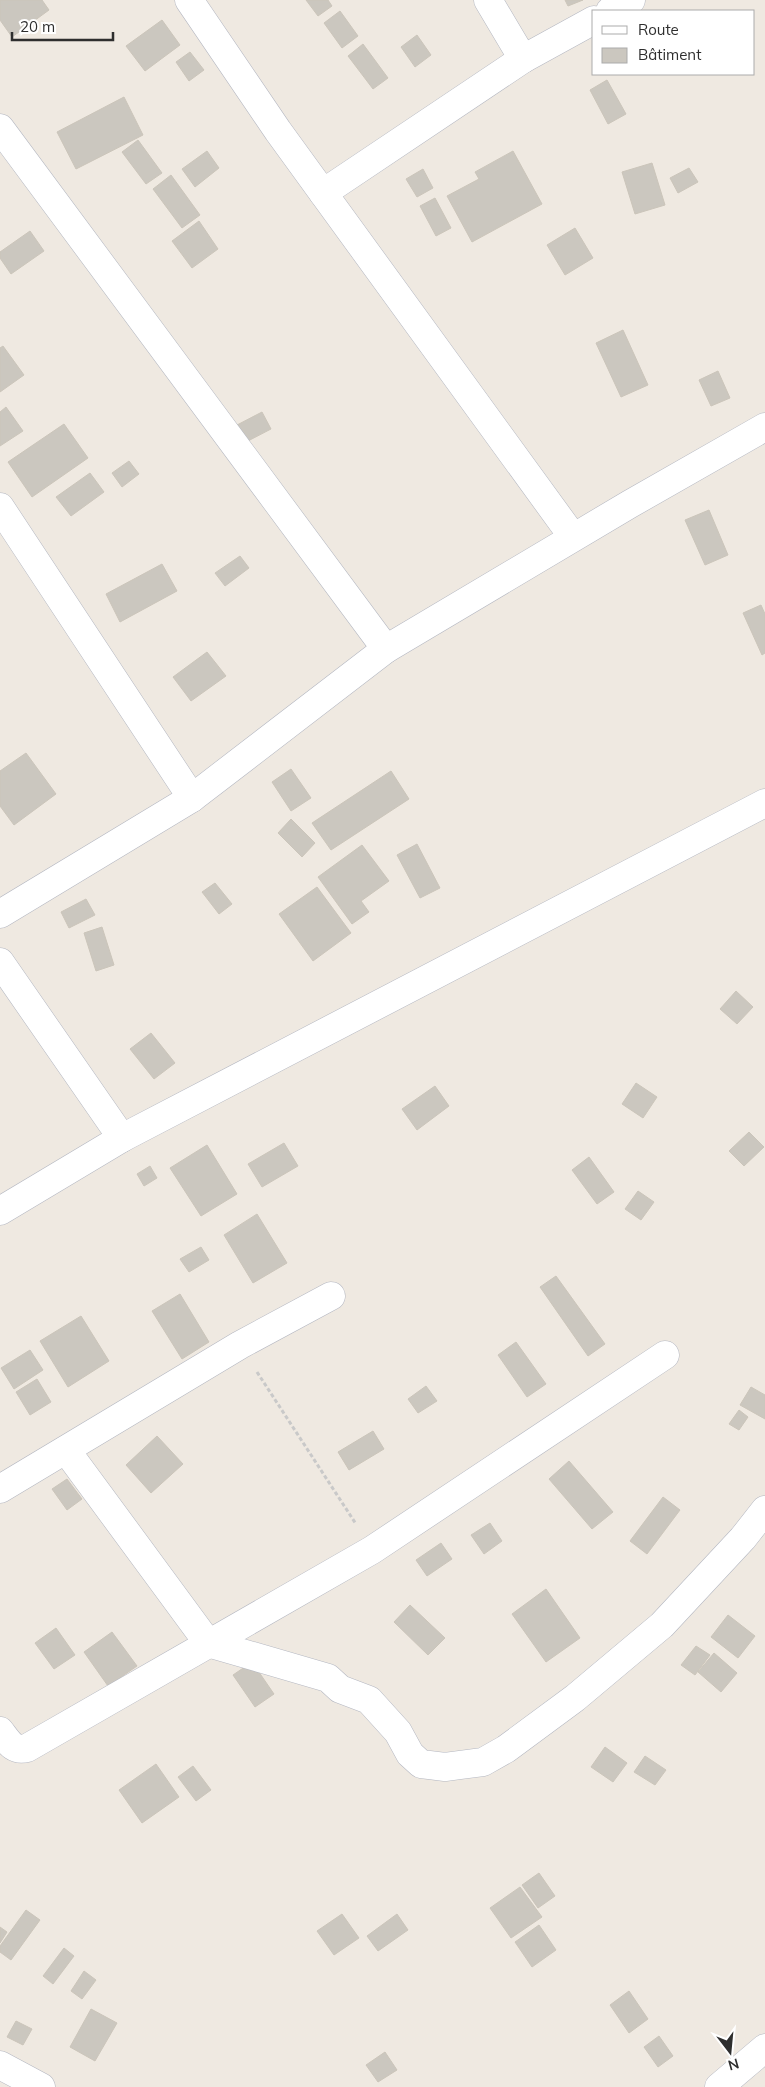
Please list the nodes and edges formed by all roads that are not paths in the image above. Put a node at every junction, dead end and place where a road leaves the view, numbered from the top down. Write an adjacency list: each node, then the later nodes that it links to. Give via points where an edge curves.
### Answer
1 (189, 0): 8 (street)
2 (488, 0): 6 (street)
3 (631, 0): 4 (street)
4 (612, 10)
5 (592, 21): 6 (street)
6 (523, 59): 8 (street)
7 (0, 128): 12 (street)
8 (323, 193): 11 (street)
9 (765, 427): 11 (street)
10 (0, 507): 13 (street)
11 (574, 537): 12 (street)
12 (386, 649): 13 (street)
13 (192, 798): 15 (street)
14 (765, 803): 17 (street)
15 (0, 914)
16 (0, 962): 17 (street)
17 (122, 1138): 18 (street)
18 (0, 1211)
19 (331, 1296): 21 (street, via 240,1345)
20 (664, 1355): 24 (street, via 372,1550)
21 (66, 1450): 22 (street); 24 (street)
22 (0, 1490)
23 (765, 1510): 24 (street, via 662,1625 574,1698 506,1749 483,1762 445,1767 421,1764 369,1700 340,1689 328,1678)
24 (208, 1643): 25 (street, via 27,1748 21,1750 11,1746)
25 (0, 1731)
26 (765, 2048): 29 (street)
27 (0, 2065): 28 (street)
28 (40, 2087)
29 (719, 2087)

